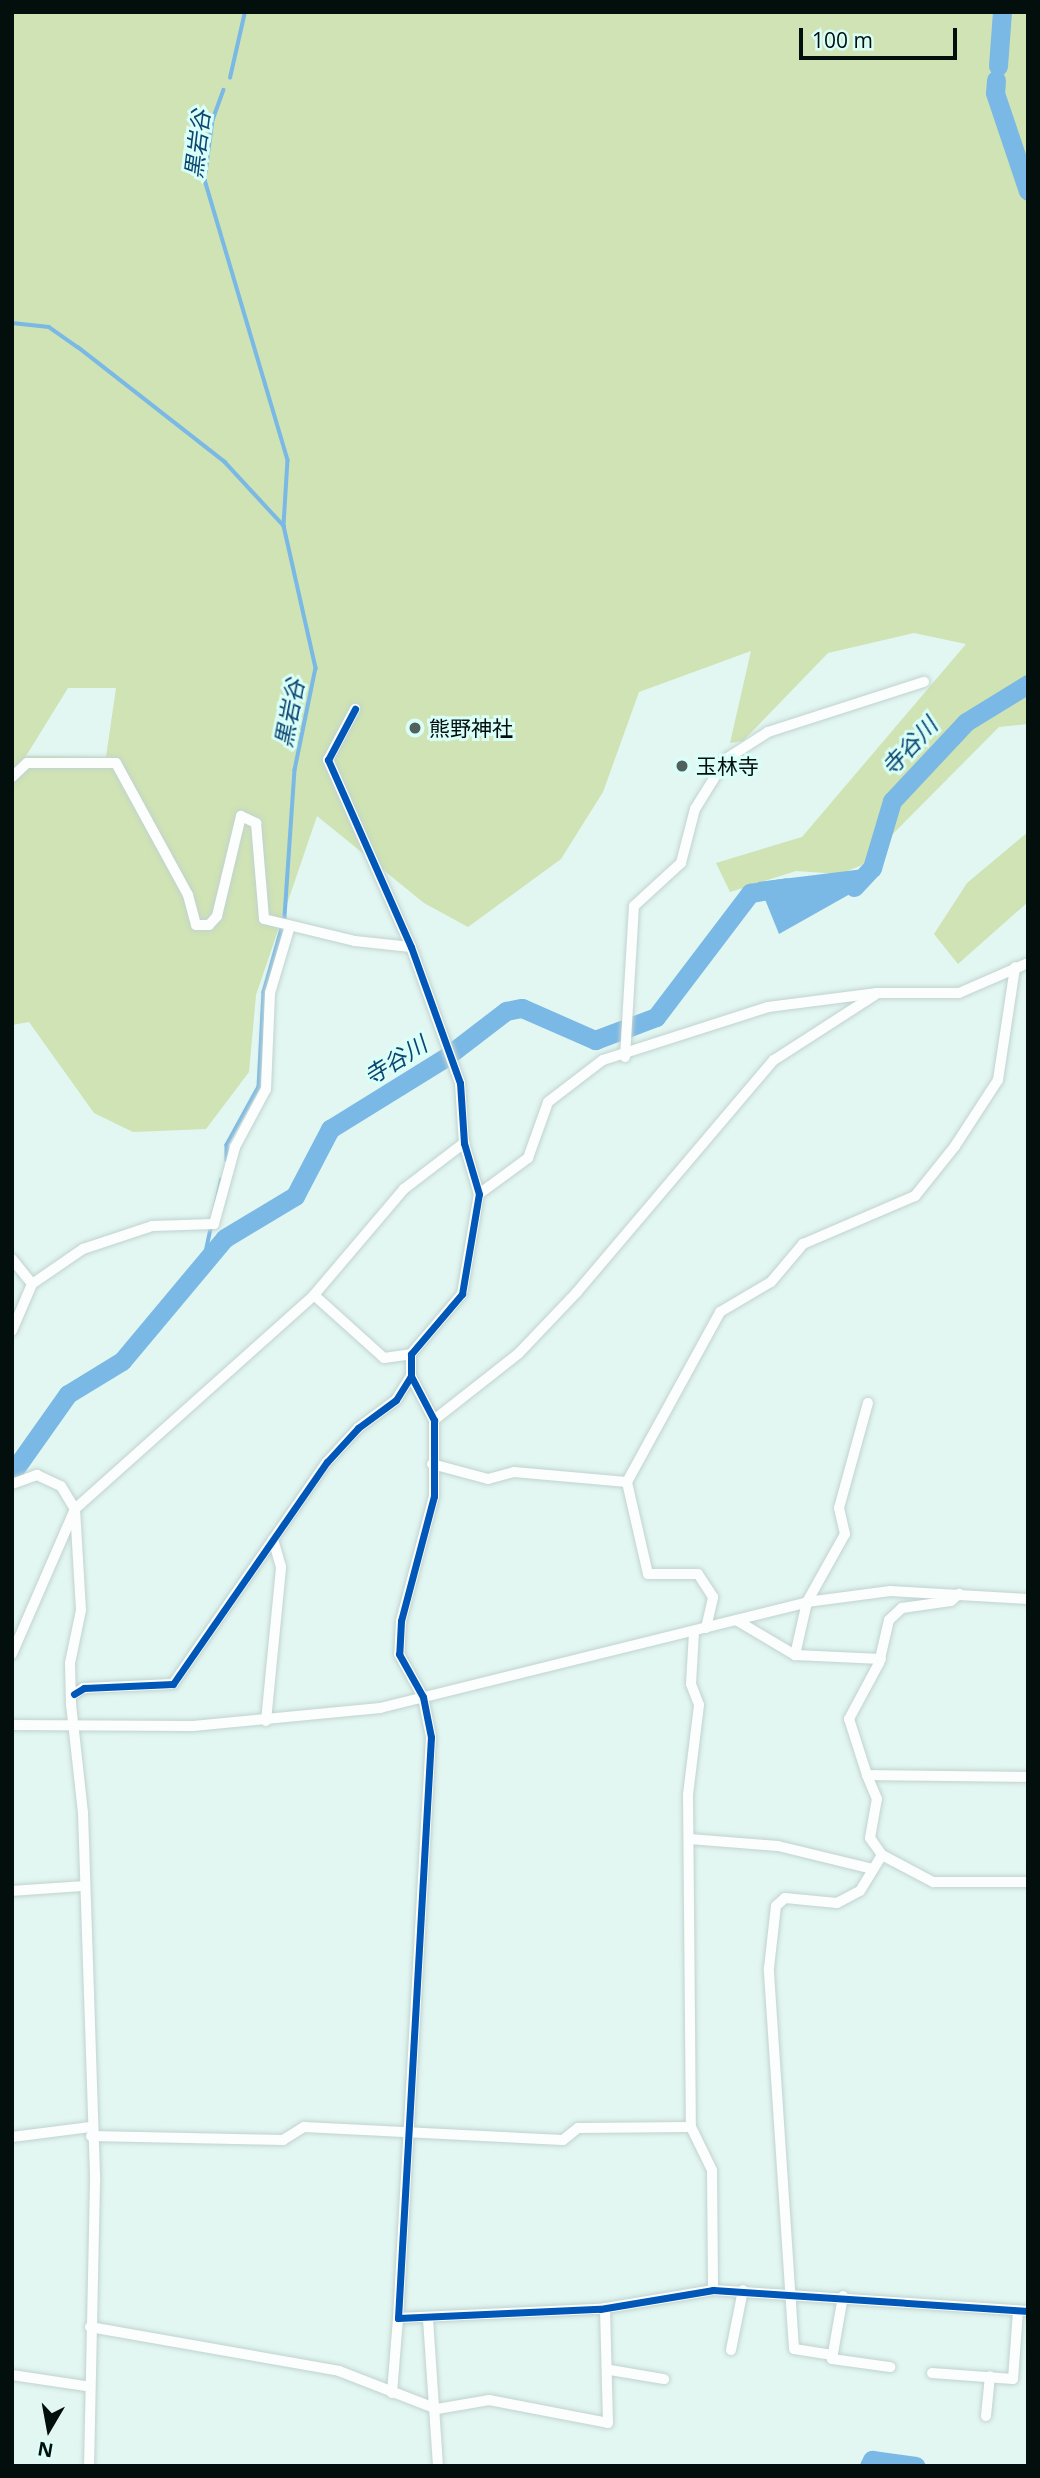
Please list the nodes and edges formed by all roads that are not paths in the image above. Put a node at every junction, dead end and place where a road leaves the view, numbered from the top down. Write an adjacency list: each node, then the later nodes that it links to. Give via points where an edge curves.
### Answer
1 (924, 682): 9 (street, via 768,732 726,759 695,808 681,863 634,906 635,965 624,1033)
2 (355, 709): 5 (street, via 328,760)
3 (12, 777): 4 (street, via 27,763 116,763 188,895 196,925 209,925 217,916 241,816 256,822 264,919)
4 (286, 923): 5 (street); 13 (street, via 270,993 266,1089 235,1147 214,1224 152,1226 83,1249)
5 (411, 947): 10 (street, via 451,1055)
6 (1028, 963): 7 (street)
7 (1015, 967): 8 (street, via 959,993); 22 (street, via 998,1080 954,1146 915,1196 803,1244 771,1282 720,1312)
8 (877, 993): 9 (street, via 768,1007); 19 (street, via 774,1060 577,1292 519,1353)
9 (625, 1057): 11 (street, via 603,1060 548,1102 528,1158)
10 (464, 1143): 11 (street); 14 (street, via 404,1189)
11 (479, 1194): 16 (street, via 462,1294)
12 (12, 1259): 13 (street)
13 (32, 1284): 15 (street)
14 (313, 1295): 16 (street, via 384,1357); 23 (street)
15 (12, 1332)
16 (411, 1354): 17 (street)
17 (411, 1376): 19 (street); 24 (street, via 397,1400 358,1428 327,1462)
18 (868, 1403): 27 (street, via 839,1508 845,1534)
19 (434, 1420): 20 (street)
20 (432, 1464): 22 (street, via 488,1479 514,1472); 35 (street, via 434,1496 401,1621 399,1654)
21 (14, 1480): 23 (street, via 37,1475 61,1486)
22 (627, 1482): 29 (street, via 648,1574 698,1574 713,1597)
23 (75, 1509): 31 (street); 34 (street, via 81,1610 70,1663)
24 (274, 1539): 34 (street, via 173,1684 84,1688); 36 (street, via 281,1567)
25 (959, 1594): 26 (street); 27 (street, via 890,1591); 33 (street, via 951,1601 895,1611)
26 (1028, 1599)
27 (807, 1602): 28 (street); 32 (street)
28 (736, 1620): 29 (street); 32 (street)
29 (706, 1628): 30 (street)
30 (694, 1632): 35 (street); 41 (street, via 691,1684 699,1705)
31 (12, 1654)
32 (795, 1655): 33 (street)
33 (881, 1659): 39 (street, via 849,1719)
34 (74, 1694): 38 (street)
35 (423, 1697): 36 (street); 49 (street, via 431,1737)
36 (266, 1721): 38 (street)
37 (12, 1725): 38 (street)
38 (74, 1728): 45 (street)
39 (867, 1775): 40 (street); 42 (street, via 877,1799 870,1838)
40 (1028, 1777)
41 (689, 1839): 43 (street, via 778,1846); 47 (street)
42 (882, 1856): 43 (street); 44 (street, via 933,1882)
43 (873, 1869): 53 (street, via 852,1900 785,1898 776,1906 769,1968)
44 (1028, 1882)
45 (84, 1886): 46 (street); 48 (street)
46 (12, 1891)
47 (691, 2127): 49 (street, via 578,2128 563,2140); 51 (street, via 712,2170)
48 (90, 2132): 49 (street, via 283,2140 304,2127); 50 (street); 59 (street, via 95,2182)
49 (409, 2132): 57 (street)
50 (12, 2137)
51 (713, 2290): 52 (street); 55 (street)
52 (744, 2290): 53 (street); 60 (street)
53 (793, 2290): 54 (street); 61 (street, via 794,2349)
54 (843, 2296): 56 (street); 61 (street)
55 (605, 2308): 58 (street, via 490,2310); 63 (street)
56 (1023, 2311): 66 (street, via 1013,2379)
57 (398, 2318): 58 (street); 69 (street)
58 (428, 2319): 70 (street)
59 (90, 2327): 68 (street); 69 (street, via 339,2371)
60 (731, 2350)
61 (832, 2355): 62 (street)
62 (890, 2367)
63 (610, 2370): 67 (street); 70 (street, via 608,2423 489,2400)
64 (932, 2372): 66 (street)
65 (12, 2375): 68 (street)
66 (990, 2376): 71 (street)
67 (664, 2379)
68 (86, 2386): 73 (street)
69 (392, 2393): 70 (street)
70 (437, 2409): 72 (street)
71 (986, 2416)
72 (438, 2465)
73 (89, 2466)

